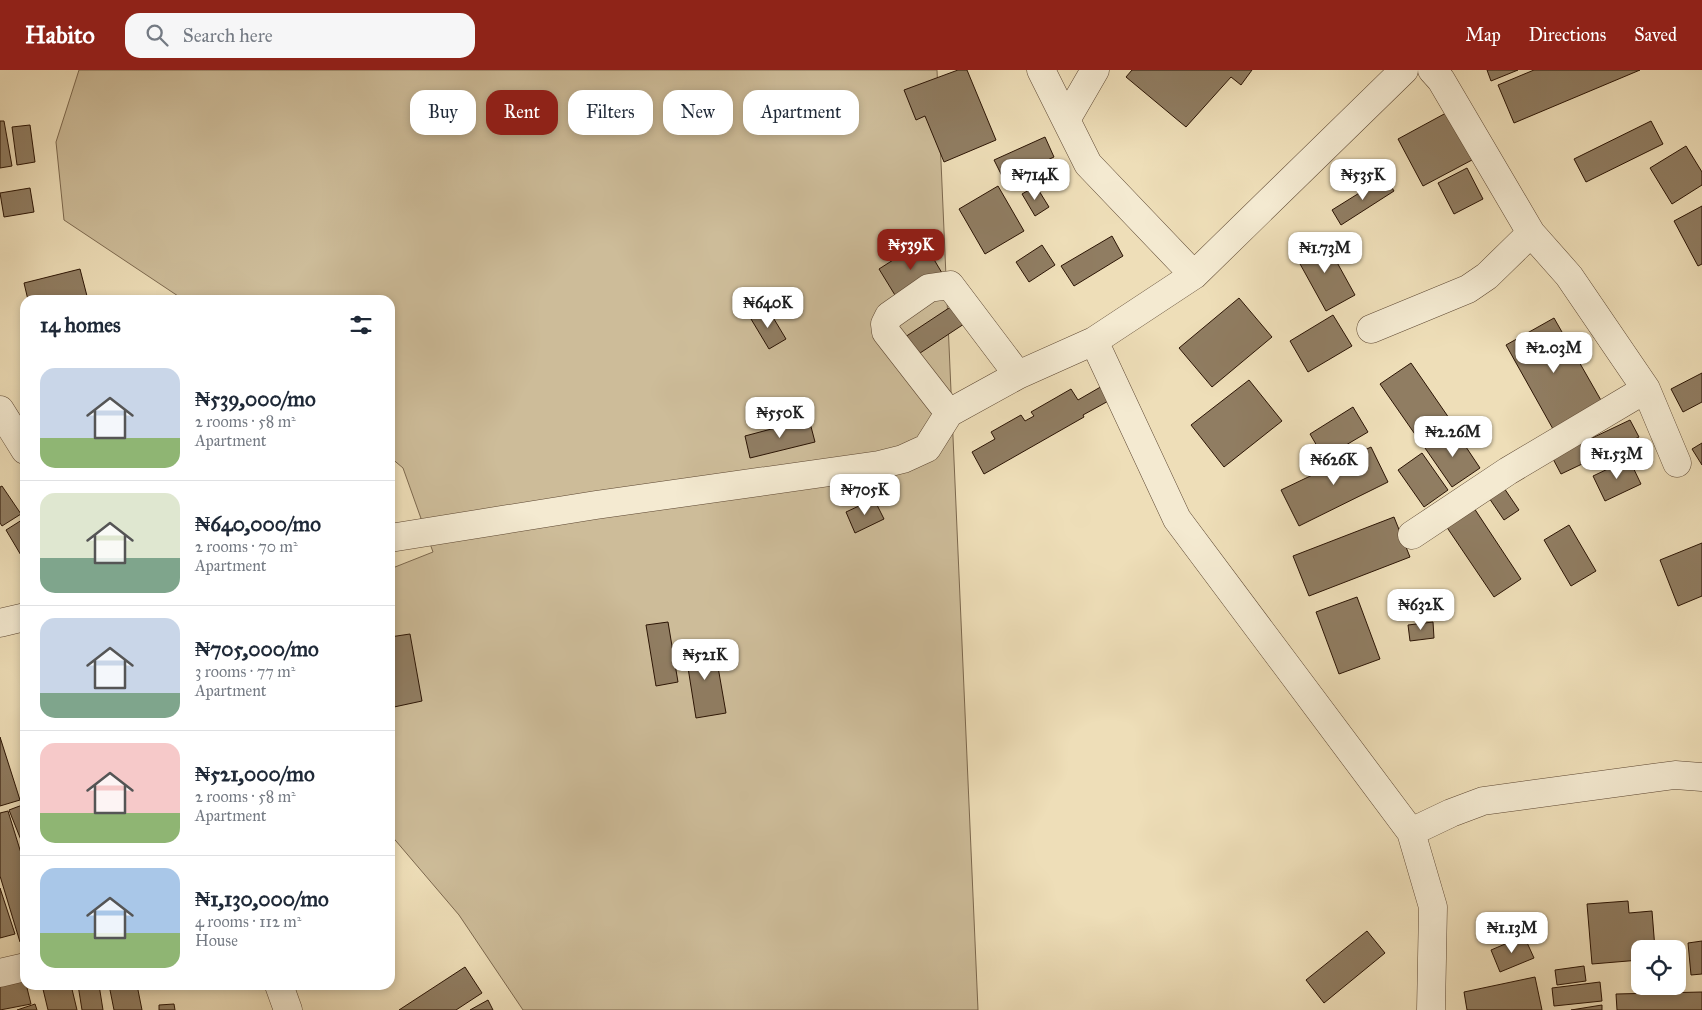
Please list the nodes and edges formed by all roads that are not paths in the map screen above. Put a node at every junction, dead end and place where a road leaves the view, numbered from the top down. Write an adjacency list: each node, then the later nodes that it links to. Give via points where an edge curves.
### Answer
1 (1041, 70): 5 (street)
2 (1095, 70): 5 (street)
3 (1404, 70): 7 (street)
4 (1432, 70): 6 (street, via 1441,80)
5 (1066, 120): 7 (street, via 1088,164)
6 (1531, 233): 8 (street, via 1487,276 1468,289); 11 (street, via 1574,283)
7 (1194, 275): 9 (street)
8 (1371, 329)
9 (1094, 341): 10 (street); 21 (street, via 1177,519)
10 (1018, 375): 13 (street); 13 (street, via 950,285 930,288 889,316 886,332)
11 (1646, 389): 15 (street); 16 (street, via 1508,471)
12 (0, 410): 14 (street)
13 (949, 413): 17 (street, via 927,448 879,465)
14 (20, 442)
15 (1678, 463)
16 (1412, 535)
17 (395, 537)
18 (20, 618): 19 (street)
19 (0, 624)
20 (1702, 777): 21 (street, via 1675,774 1483,801)
21 (1411, 832): 26 (street, via 1433,907)
22 (20, 968): 23 (street)
23 (0, 973)
24 (281, 990): 25 (street)
25 (288, 1010)
26 (1431, 1010)

